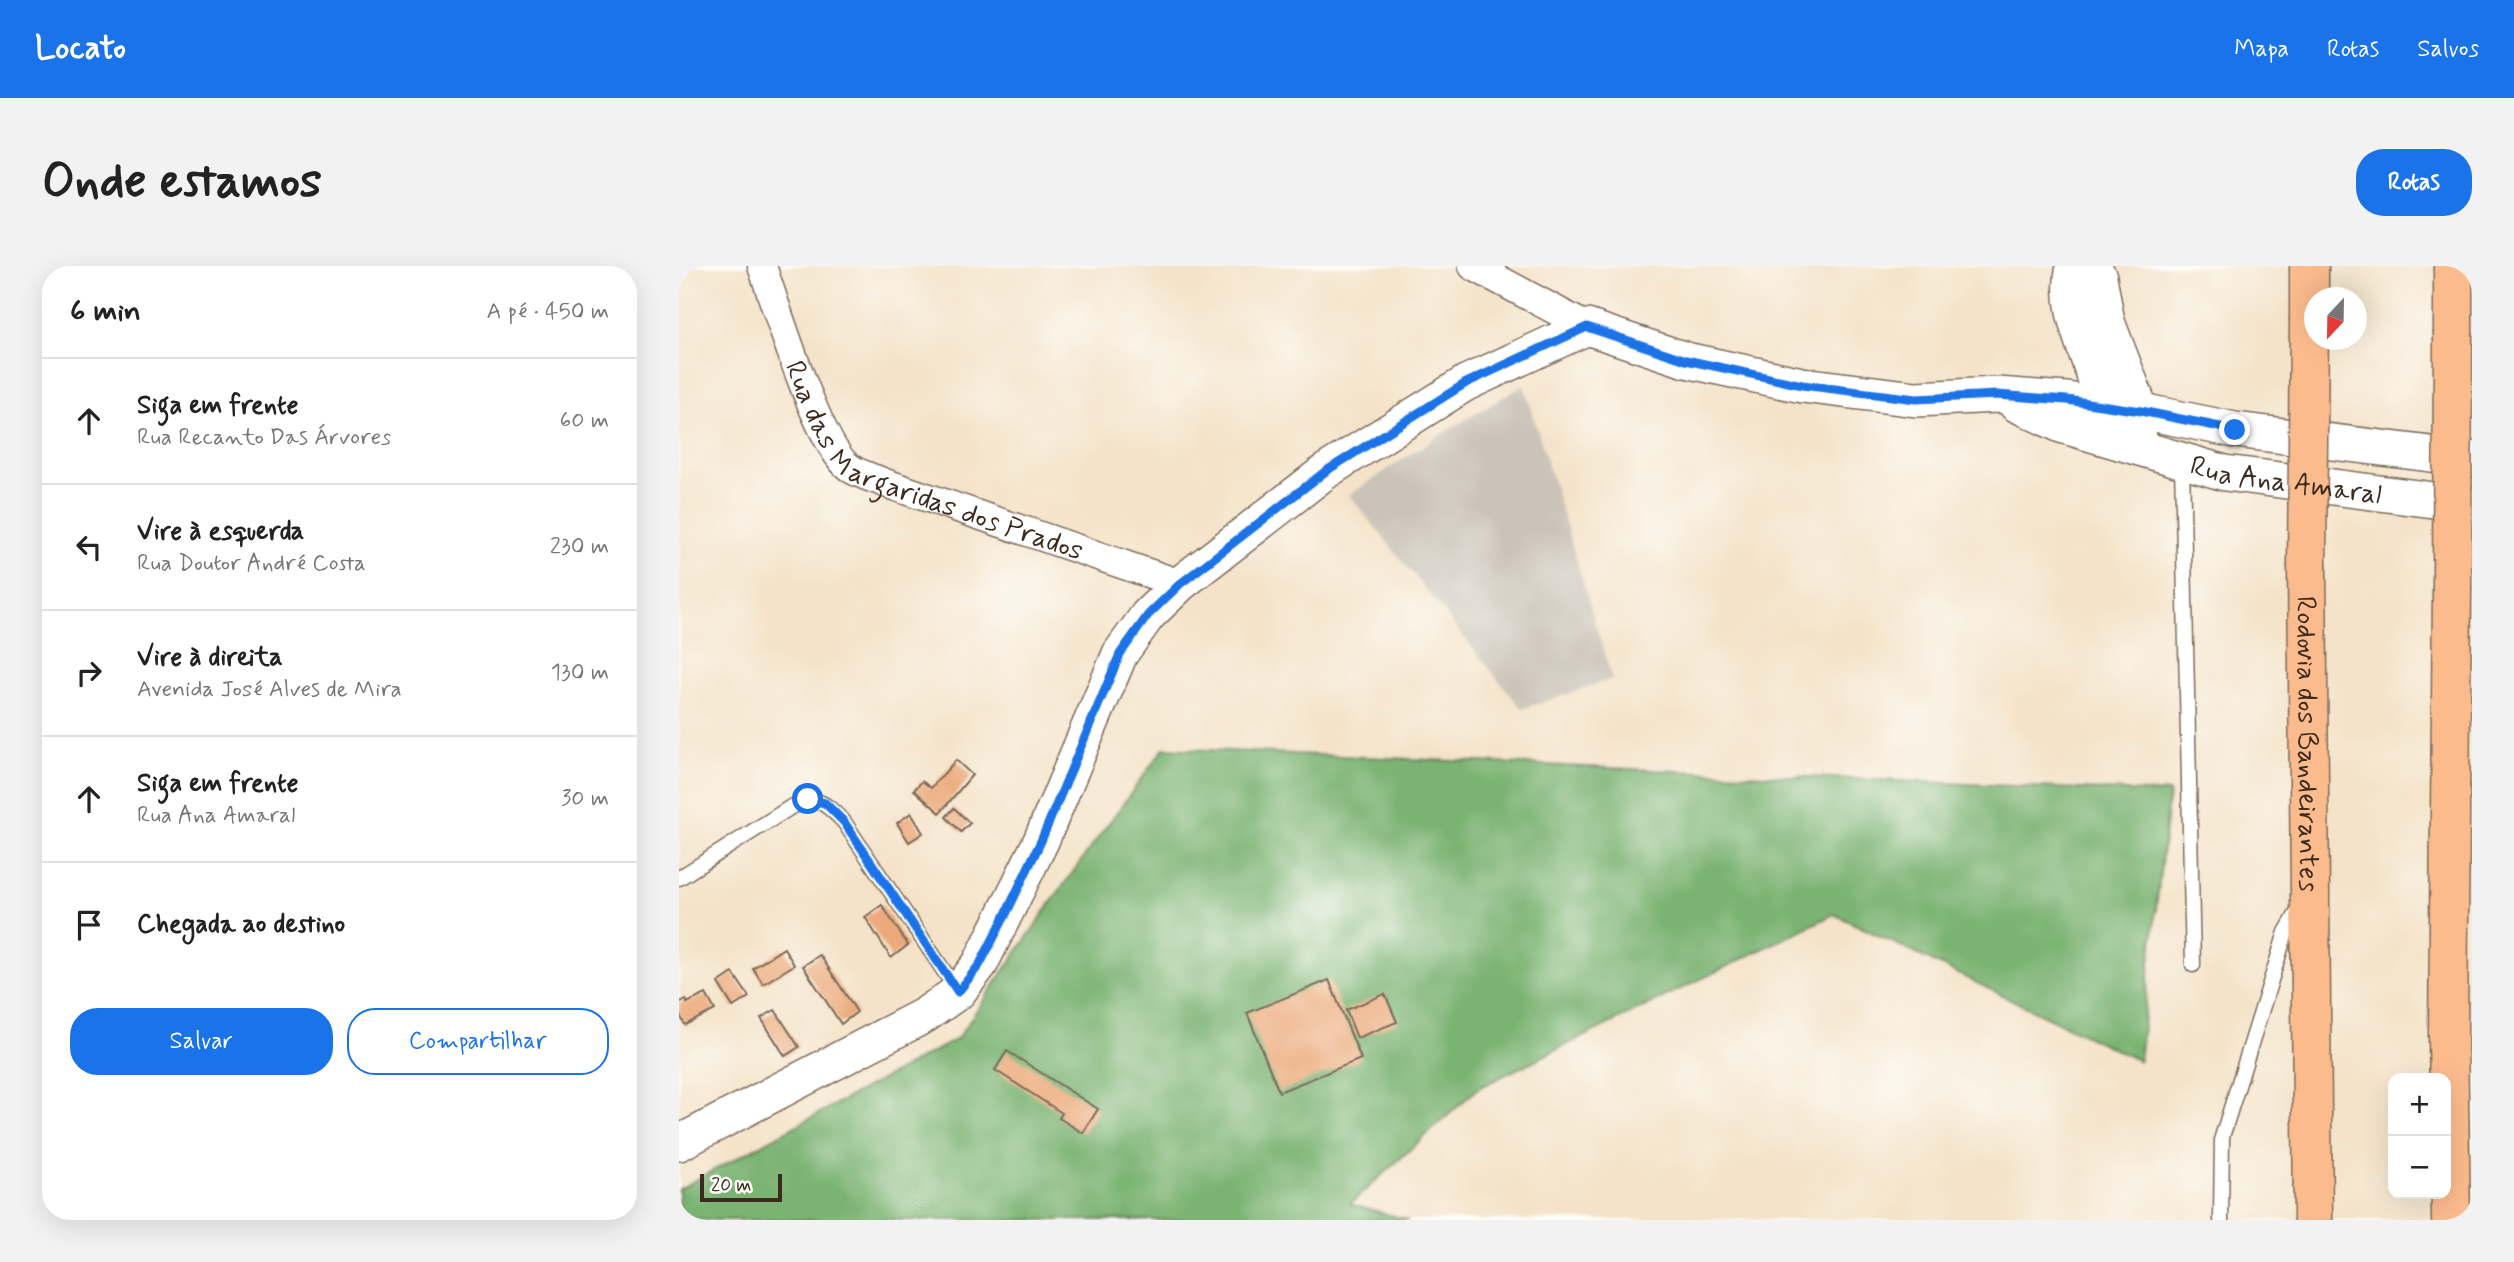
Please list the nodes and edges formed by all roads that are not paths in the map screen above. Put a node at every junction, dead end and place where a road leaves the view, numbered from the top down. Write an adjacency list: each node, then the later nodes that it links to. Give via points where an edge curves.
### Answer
1 (762, 266): 13 (street, Rua das Margaridas dos Prados, via 831,446 849,467)
2 (1473, 266): 7 (street)
3 (2074, 266): 9 (street, via 2071,281 2080,339)
4 (2093, 266): 8 (street)
5 (2309, 266): 15 (highway, Rodovia dos Bandeirantes, bridge)
6 (2453, 266): 21 (highway, bridge)
7 (1587, 327): 9 (street, via 1686,360 1802,385 1916,399 1997,395 2067,400); 13 (street, via 1466,383 1376,438)
8 (2141, 411): 9 (street, Rua Ana Amaral); 10 (street, Rua Ana Amaral, via 2235,430)
9 (2115, 430): 11 (street, Rua Ana Amaral)
10 (2472, 459)
11 (2182, 461): 12 (street, Rua Ana Amaral, via 2225,473); 16 (lane)
12 (2472, 505)
13 (1180, 584): 17 (street, via 1148,615 1120,654 1041,841 980,964)
14 (679, 878): 17 (lane, via 791,807 808,799 825,803 844,822)
15 (2310, 891): 19 (lane, via 2286,932 2222,1137); 20 (highway, Rodovia dos Bandeirantes)
16 (2193, 965)
17 (958, 992): 18 (street, via 925,1014)
18 (679, 1143)
19 (2221, 1220)
20 (2313, 1220)
21 (2451, 1220)

